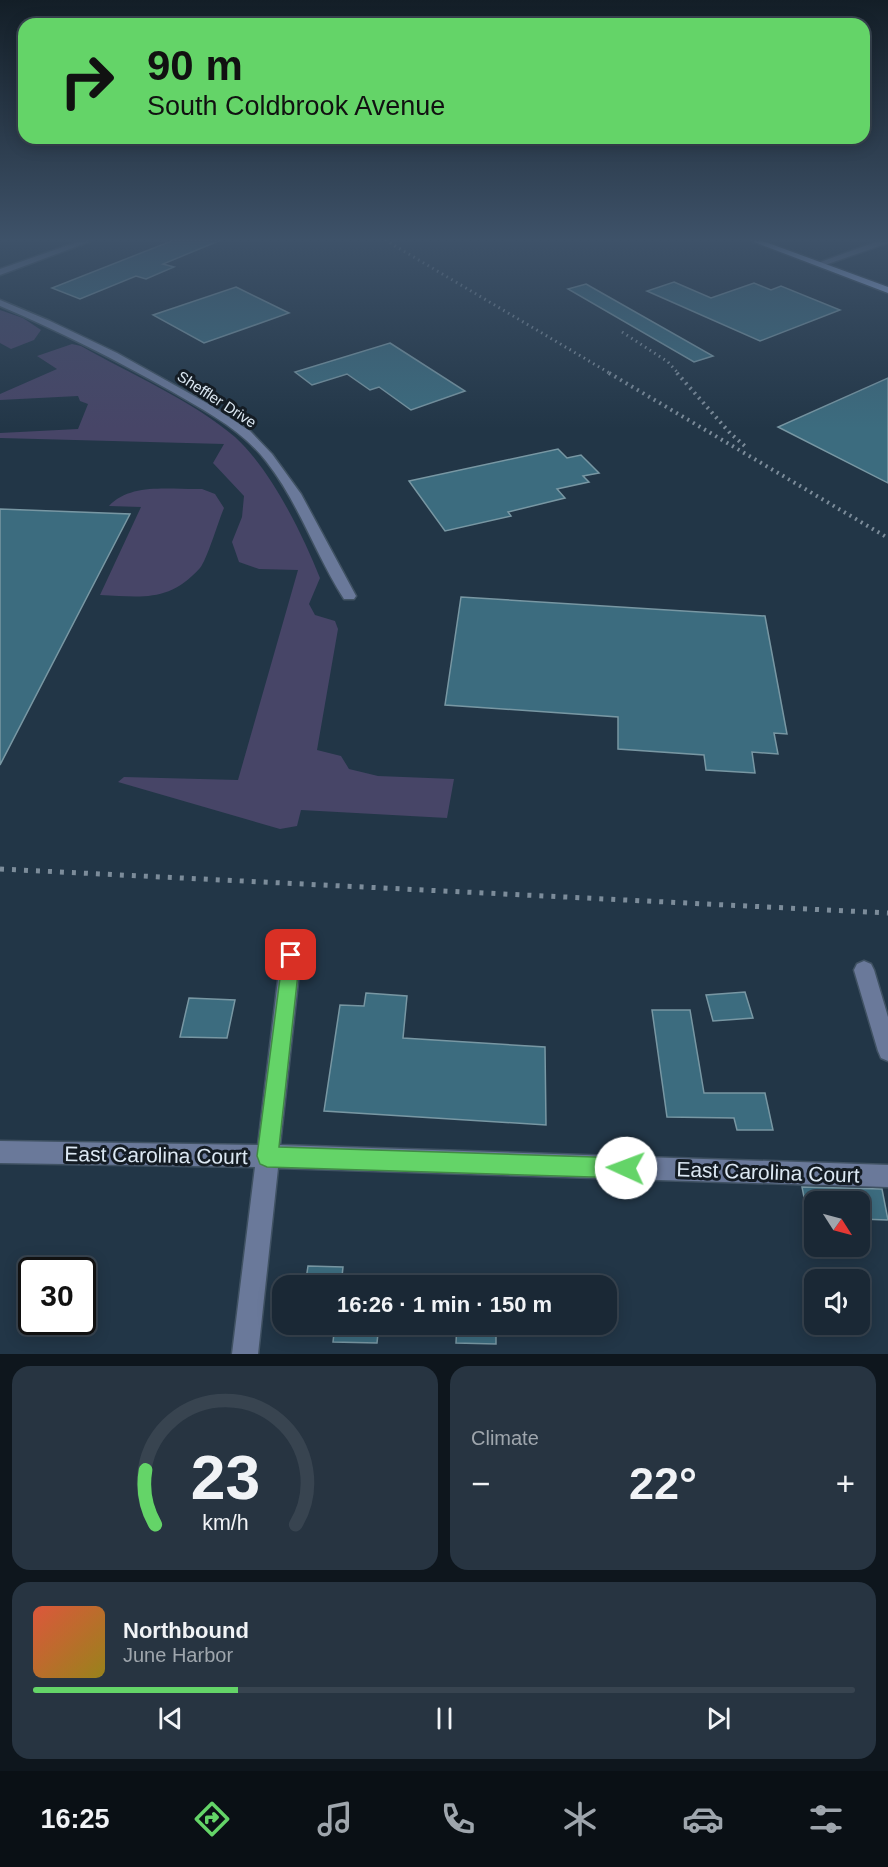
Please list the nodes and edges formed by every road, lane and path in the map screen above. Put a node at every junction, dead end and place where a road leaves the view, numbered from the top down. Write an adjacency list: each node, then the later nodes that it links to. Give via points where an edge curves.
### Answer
1 (0, 303): 2 (street, Sheffler Drive, via 67,330 128,362 253,439 287,483)
2 (349, 596)
3 (291, 955): 7 (street)
4 (864, 970): 5 (street)
5 (888, 1051)
6 (0, 1152): 7 (street, East Carolina Court)
7 (267, 1156): 8 (street, East Carolina Court); 9 (street)
8 (888, 1176)
9 (246, 1354)

